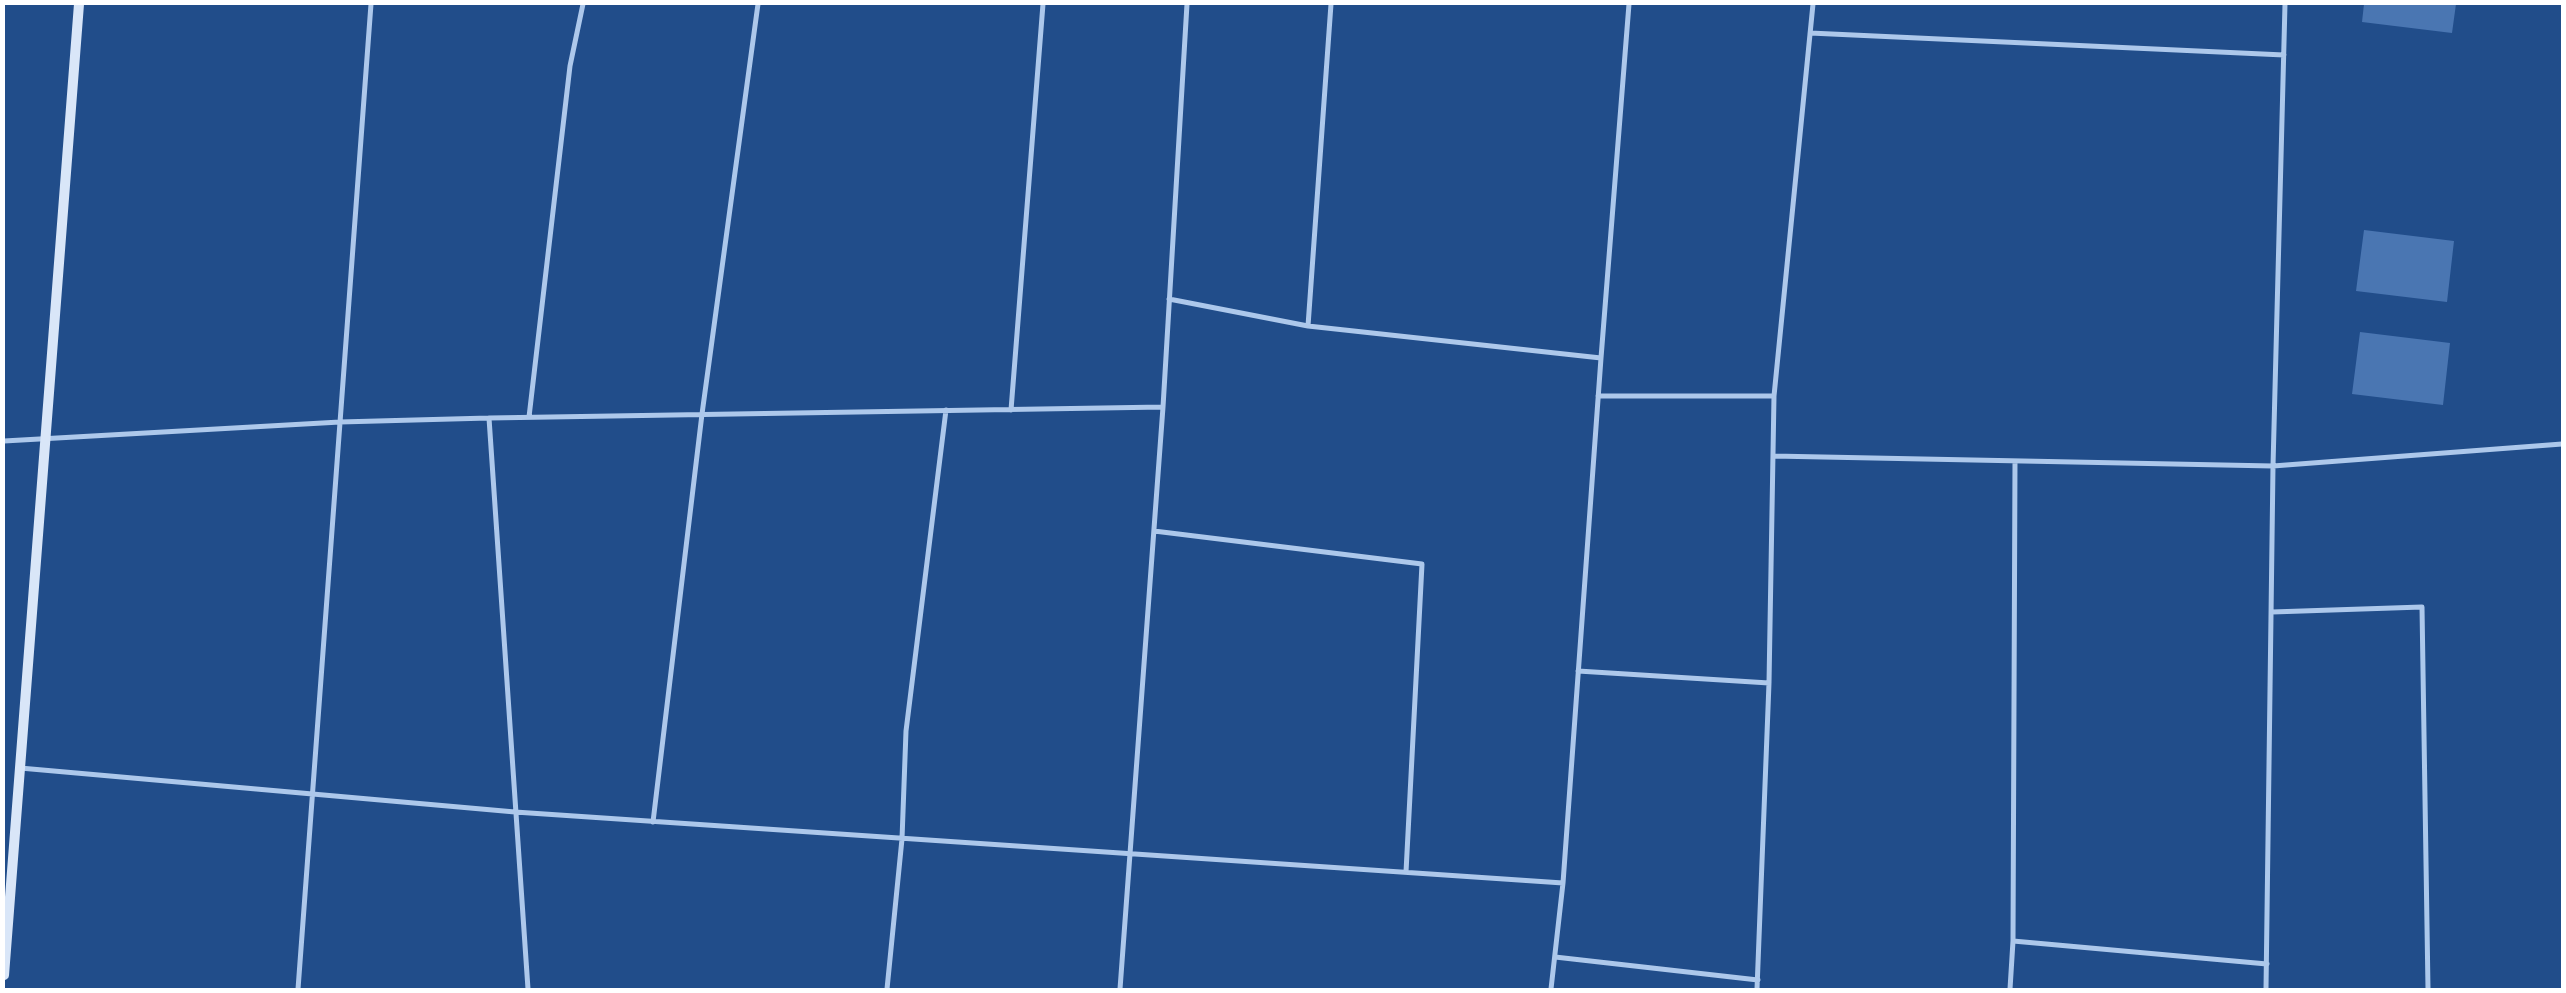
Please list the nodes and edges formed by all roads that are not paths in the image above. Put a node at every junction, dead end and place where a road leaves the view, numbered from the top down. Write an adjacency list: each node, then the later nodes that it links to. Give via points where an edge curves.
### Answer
1 (79, 4): 25 (street)
2 (371, 4): 24 (street)
3 (583, 4): 22 (street, via 570,66)
4 (758, 4): 21 (street)
5 (1043, 4): 20 (street)
6 (1187, 4): 13 (street)
7 (1331, 4): 14 (street)
8 (1630, 4): 15 (street)
9 (1813, 4): 11 (street)
10 (2286, 4): 12 (street)
11 (1810, 33): 12 (street); 17 (street)
12 (2284, 56): 30 (street)
13 (1169, 299): 14 (street); 18 (street)
14 (1308, 326): 15 (street)
15 (1601, 358): 16 (street)
16 (1598, 396): 17 (street); 33 (street)
17 (1774, 396): 28 (street)
18 (1163, 407): 20 (street); 31 (street)
19 (946, 410): 20 (street); 21 (street); 39 (street, via 906,731)
20 (1011, 410)
21 (702, 414): 22 (street); 38 (street)
22 (528, 417): 23 (street)
23 (489, 418): 24 (street); 37 (street)
24 (340, 422): 25 (street); 36 (street)
25 (46, 440): 26 (street); 35 (street)
26 (4, 441)
27 (2562, 444): 30 (street)
28 (1773, 456): 29 (street); 34 (street)
29 (2015, 461): 30 (street); 43 (street)
30 (2273, 466): 32 (street)
31 (1154, 531): 40 (street); 41 (street, via 1422,564)
32 (2272, 612): 45 (street); 56 (street, via 2422,607)
33 (1578, 671): 34 (street); 42 (street)
34 (1769, 683): 47 (street)
35 (20, 768): 36 (street); 46 (street)
36 (313, 796): 37 (street); 48 (street)
37 (515, 812): 38 (street); 49 (street)
38 (653, 822): 39 (street)
39 (902, 838): 40 (street); 50 (street)
40 (1130, 854): 41 (street); 51 (street)
41 (1406, 872): 42 (street)
42 (1563, 883): 44 (street)
43 (2013, 941): 45 (street); 54 (street)
44 (1555, 958): 47 (street); 52 (street)
45 (2267, 964): 55 (street)
46 (4, 975)
47 (1758, 980): 53 (street)
48 (298, 989)
49 (528, 989)
50 (887, 989)
51 (1120, 989)
52 (1551, 989)
53 (1757, 989)
54 (2010, 989)
55 (2266, 989)
56 (2428, 989)

